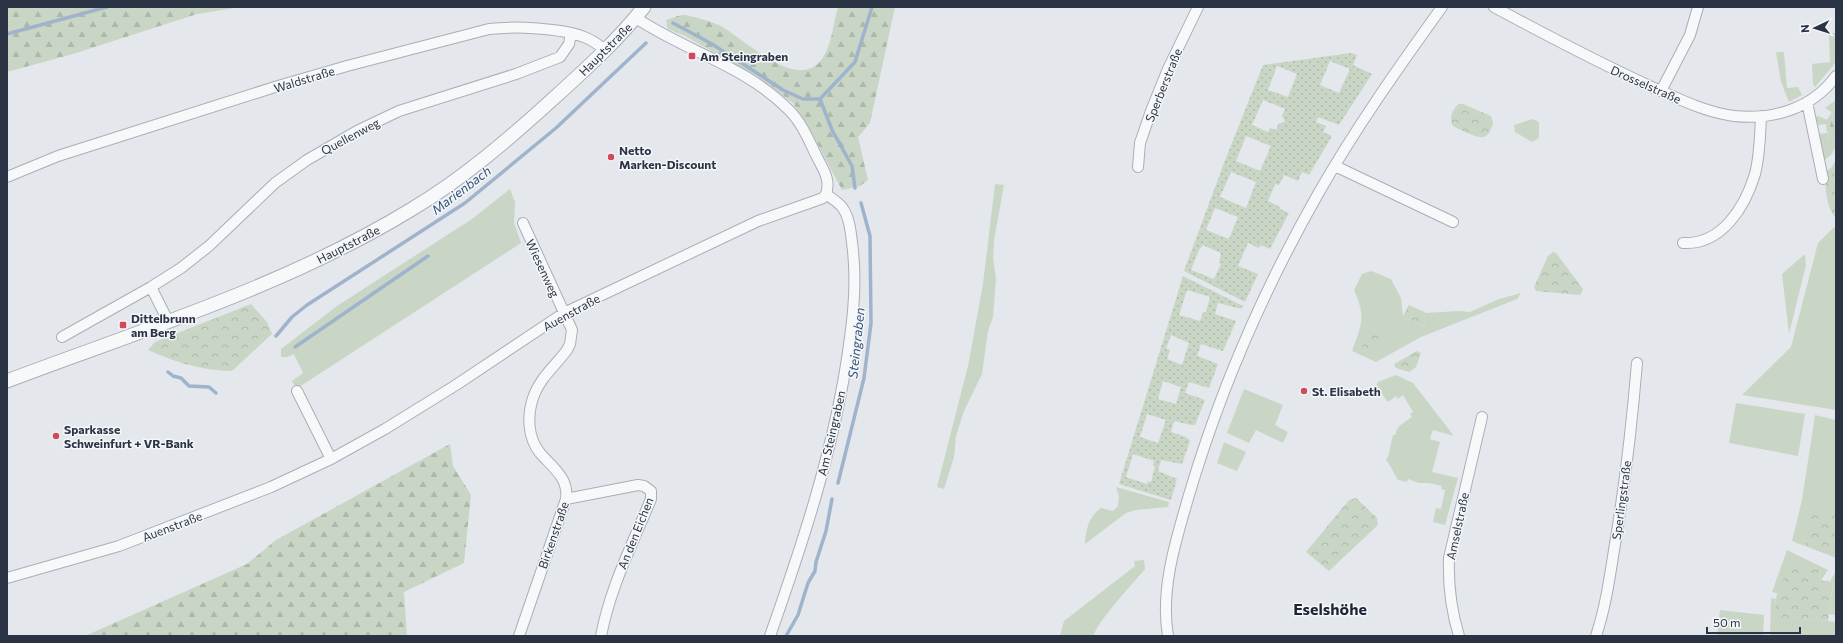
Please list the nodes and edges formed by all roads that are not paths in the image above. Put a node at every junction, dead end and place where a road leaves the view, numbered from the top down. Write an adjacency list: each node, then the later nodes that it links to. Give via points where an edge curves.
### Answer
1 (644, 7): 6 (street, Hauptstraße)
2 (1198, 7): 14 (street, Sperberstraße, via 1151,111 1140,143)
3 (1442, 7): 13 (street, via 1368,112)
4 (1494, 7): 10 (street, Drosselstraße, via 1583,55)
5 (1698, 7): 10 (street, via 1690,35)
6 (636, 18): 8 (street, Hauptstraße); 17 (street, via 661,34 727,65 789,110 828,179)
7 (571, 33): 8 (street, Waldstraße, via 584,37); 15 (street, Waldstraße, via 500,28 424,45 160,123 58,156); 21 (street, Quellenweg, via 569,44 560,57 516,74 399,111 356,131 307,160 275,183 209,246)
8 (606, 50): 23 (street, Hauptstraße, via 518,131 484,159 413,209 329,255 265,284)
9 (1836, 76): 11 (street, Drosselstraße, via 1825,91)
10 (1661, 91): 12 (street, Drosselstraße, via 1721,114)
11 (1807, 102): 12 (street, Drosselstraße, via 1789,111); 16 (street)
12 (1761, 116): 20 (street, via 1755,173 1741,206 1727,225 1710,239 1695,244)
13 (1334, 166): 18 (street); 35 (street, via 1281,263 1249,331 1200,460 1168,580)
14 (1138, 167)
15 (7, 177)
16 (1823, 179)
17 (826, 194): 22 (street, Auenstraße, via 823,198 758,221); 34 (street, Am Steingraben, via 842,207 849,226 854,267 854,314 837,418 818,487)
18 (1453, 222)
19 (523, 223): 22 (street, Wiesenweg)
20 (1683, 243)
21 (151, 287): 23 (street); 24 (street, Quellenweg)
22 (564, 313): 29 (street, Auenstraße, via 432,401); 30 (street, Birkenstraße, via 571,324 570,344 539,384 534,394 529,425 540,452 563,479 567,491)
23 (168, 321): 26 (street, Hauptstraße)
24 (62, 337)
25 (1637, 363): 37 (street, Sperlingstraße, via 1620,512 1604,608)
26 (7, 381)
27 (297, 391): 29 (street)
28 (1482, 417): 36 (street, Amselstraße, via 1449,558 1451,604)
29 (331, 459): 31 (street, Auenstraße, via 271,488 119,546)
30 (566, 499): 32 (street, Birkenstraße); 33 (street, An den Eichen, via 638,485 651,491 650,499 617,576)
31 (7, 578)
32 (517, 635)
33 (601, 636)
34 (770, 636)
35 (1168, 636)
36 (1459, 636)
37 (1596, 636)

